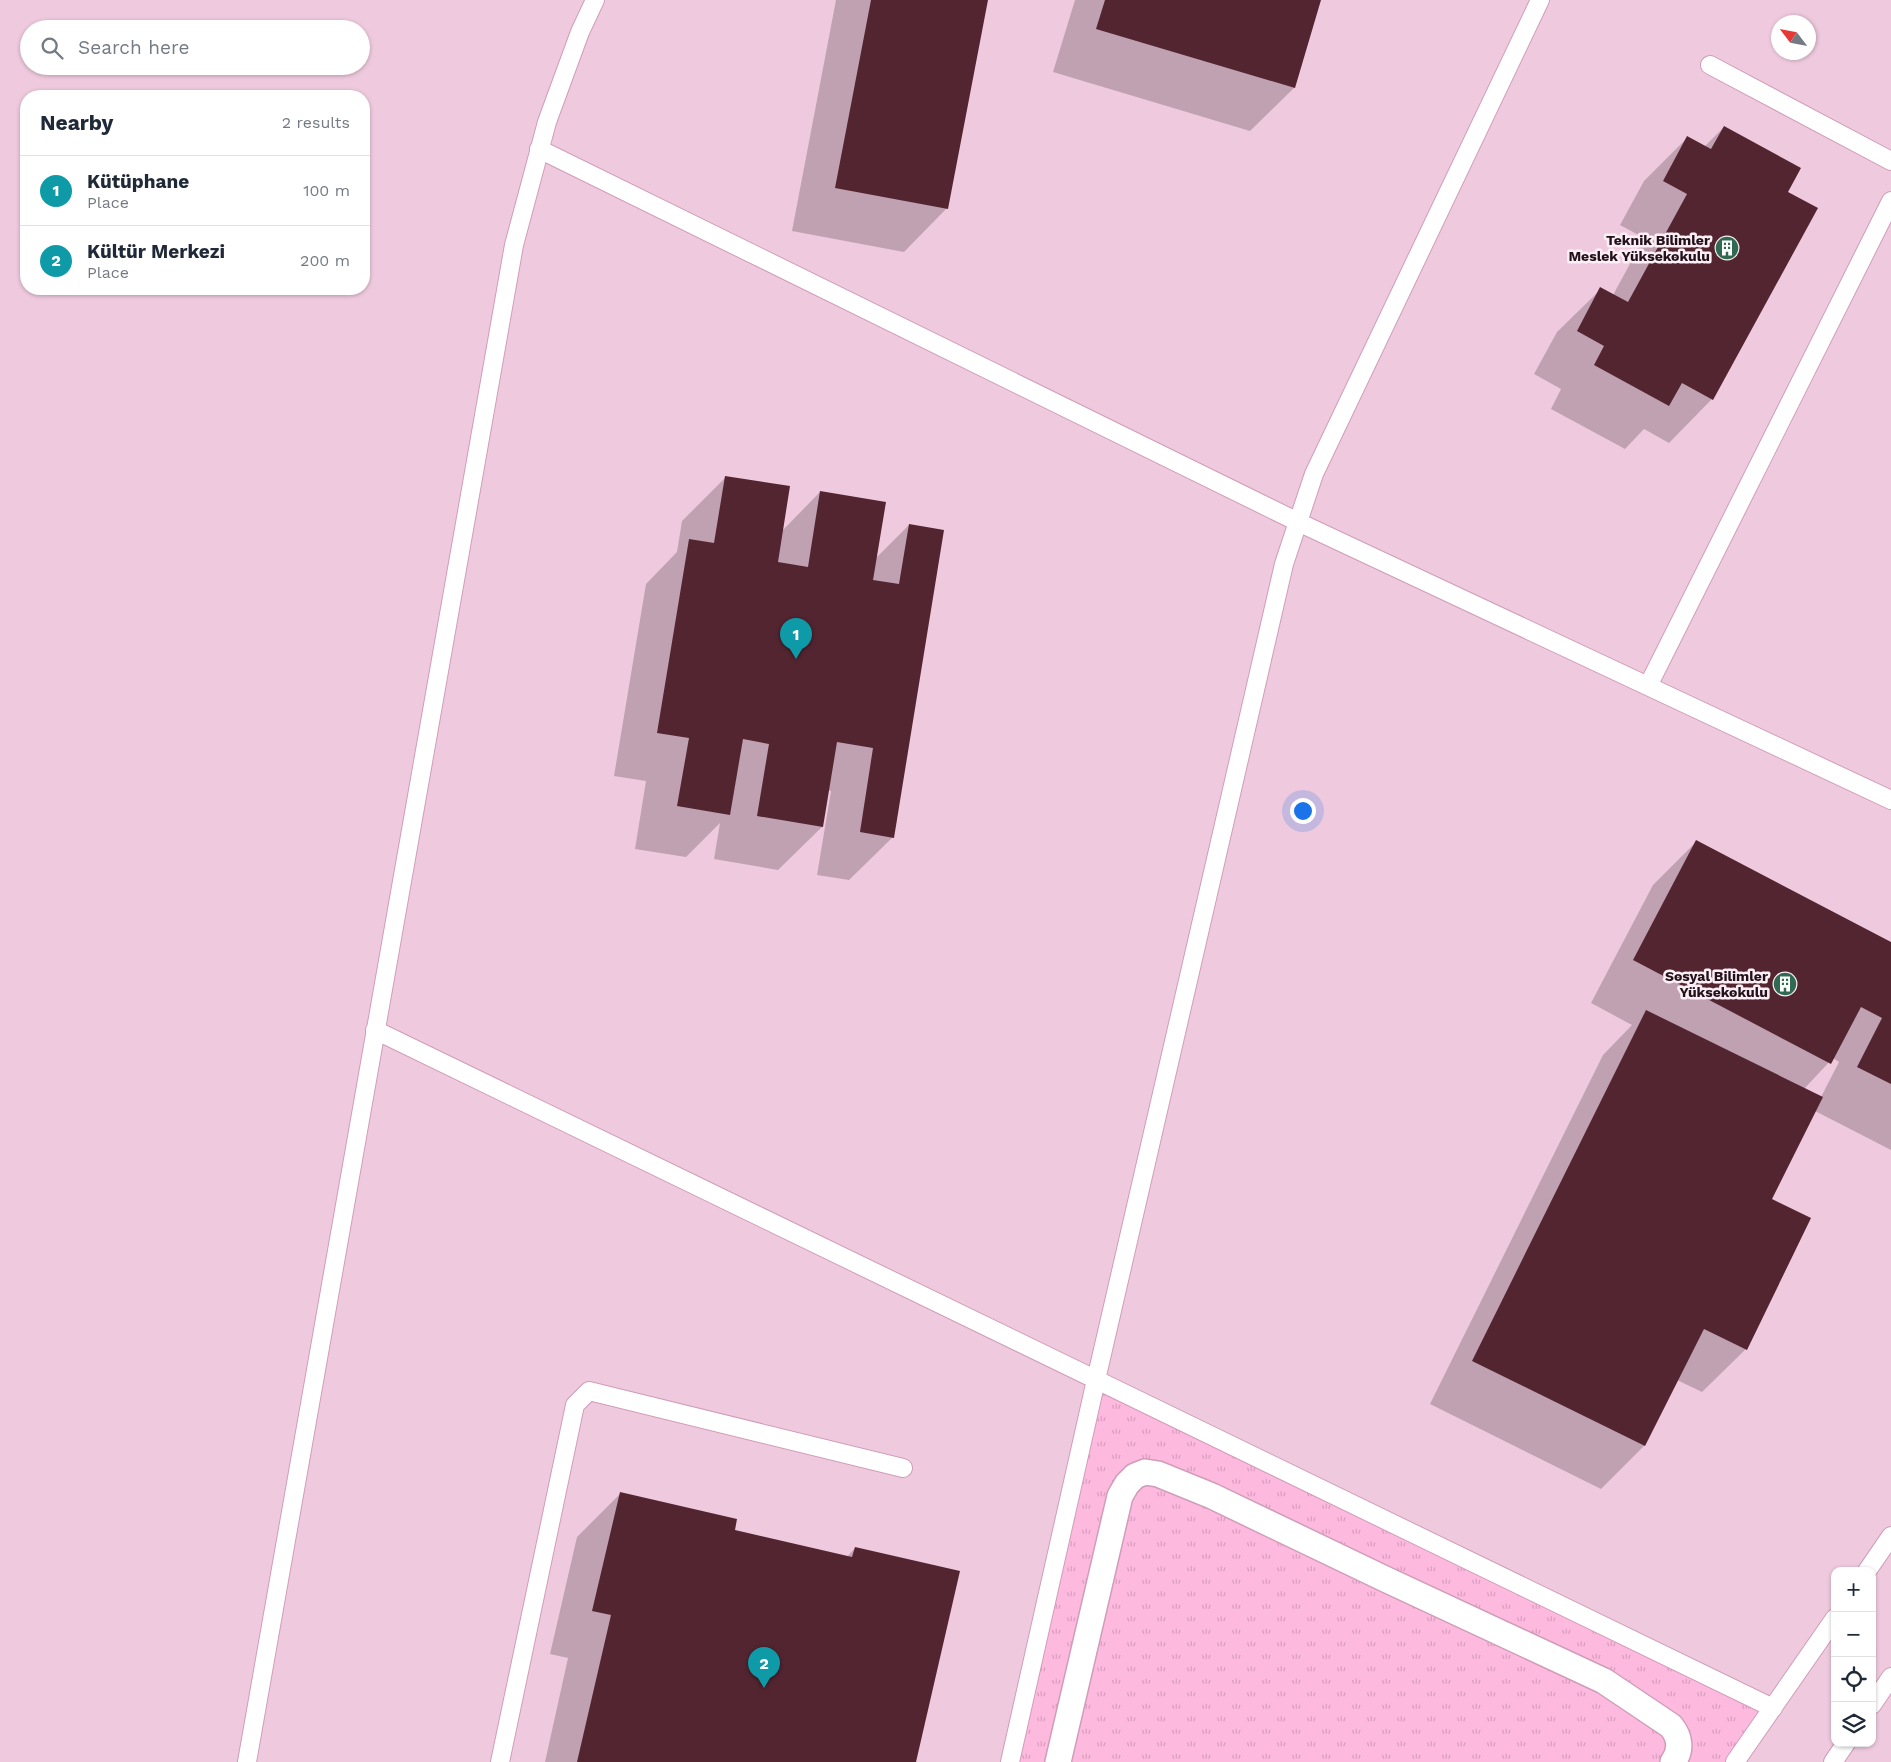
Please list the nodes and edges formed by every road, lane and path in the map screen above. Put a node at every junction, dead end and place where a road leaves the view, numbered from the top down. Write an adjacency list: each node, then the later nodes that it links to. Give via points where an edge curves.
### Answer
1 (595, 0): 4 (lane, via 580,32)
2 (1540, 0): 7 (lane, via 1314,474)
3 (1710, 65): 5 (lane)
4 (539, 149): 7 (lane); 10 (lane, via 514,245)
5 (1891, 161)
6 (1891, 201): 8 (lane)
7 (1298, 522): 8 (lane); 11 (lane, via 1284,564)
8 (1648, 686): 9 (lane)
9 (1891, 800)
10 (375, 1030): 11 (lane); 20 (lane)
11 (1096, 1380): 18 (lane); 22 (lane)
12 (903, 1468): 21 (lane, via 589,1391 575,1405)
13 (1891, 1536): 14 (lane)
14 (1870, 1567)
15 (1831, 1624): 18 (lane)
16 (1891, 1678): 17 (lane)
17 (1874, 1702)
18 (1773, 1708): 25 (lane)
19 (1843, 1747): 26 (lane)
20 (247, 1762)
21 (500, 1762)
22 (1010, 1762)
23 (1058, 1762): 24 (street, via 1120,1496 1135,1476 1145,1472 1158,1474 1212,1496 1604,1681 1671,1726 1676,1733 1679,1750)
24 (1673, 1762)
25 (1736, 1762)
26 (1833, 1762)

